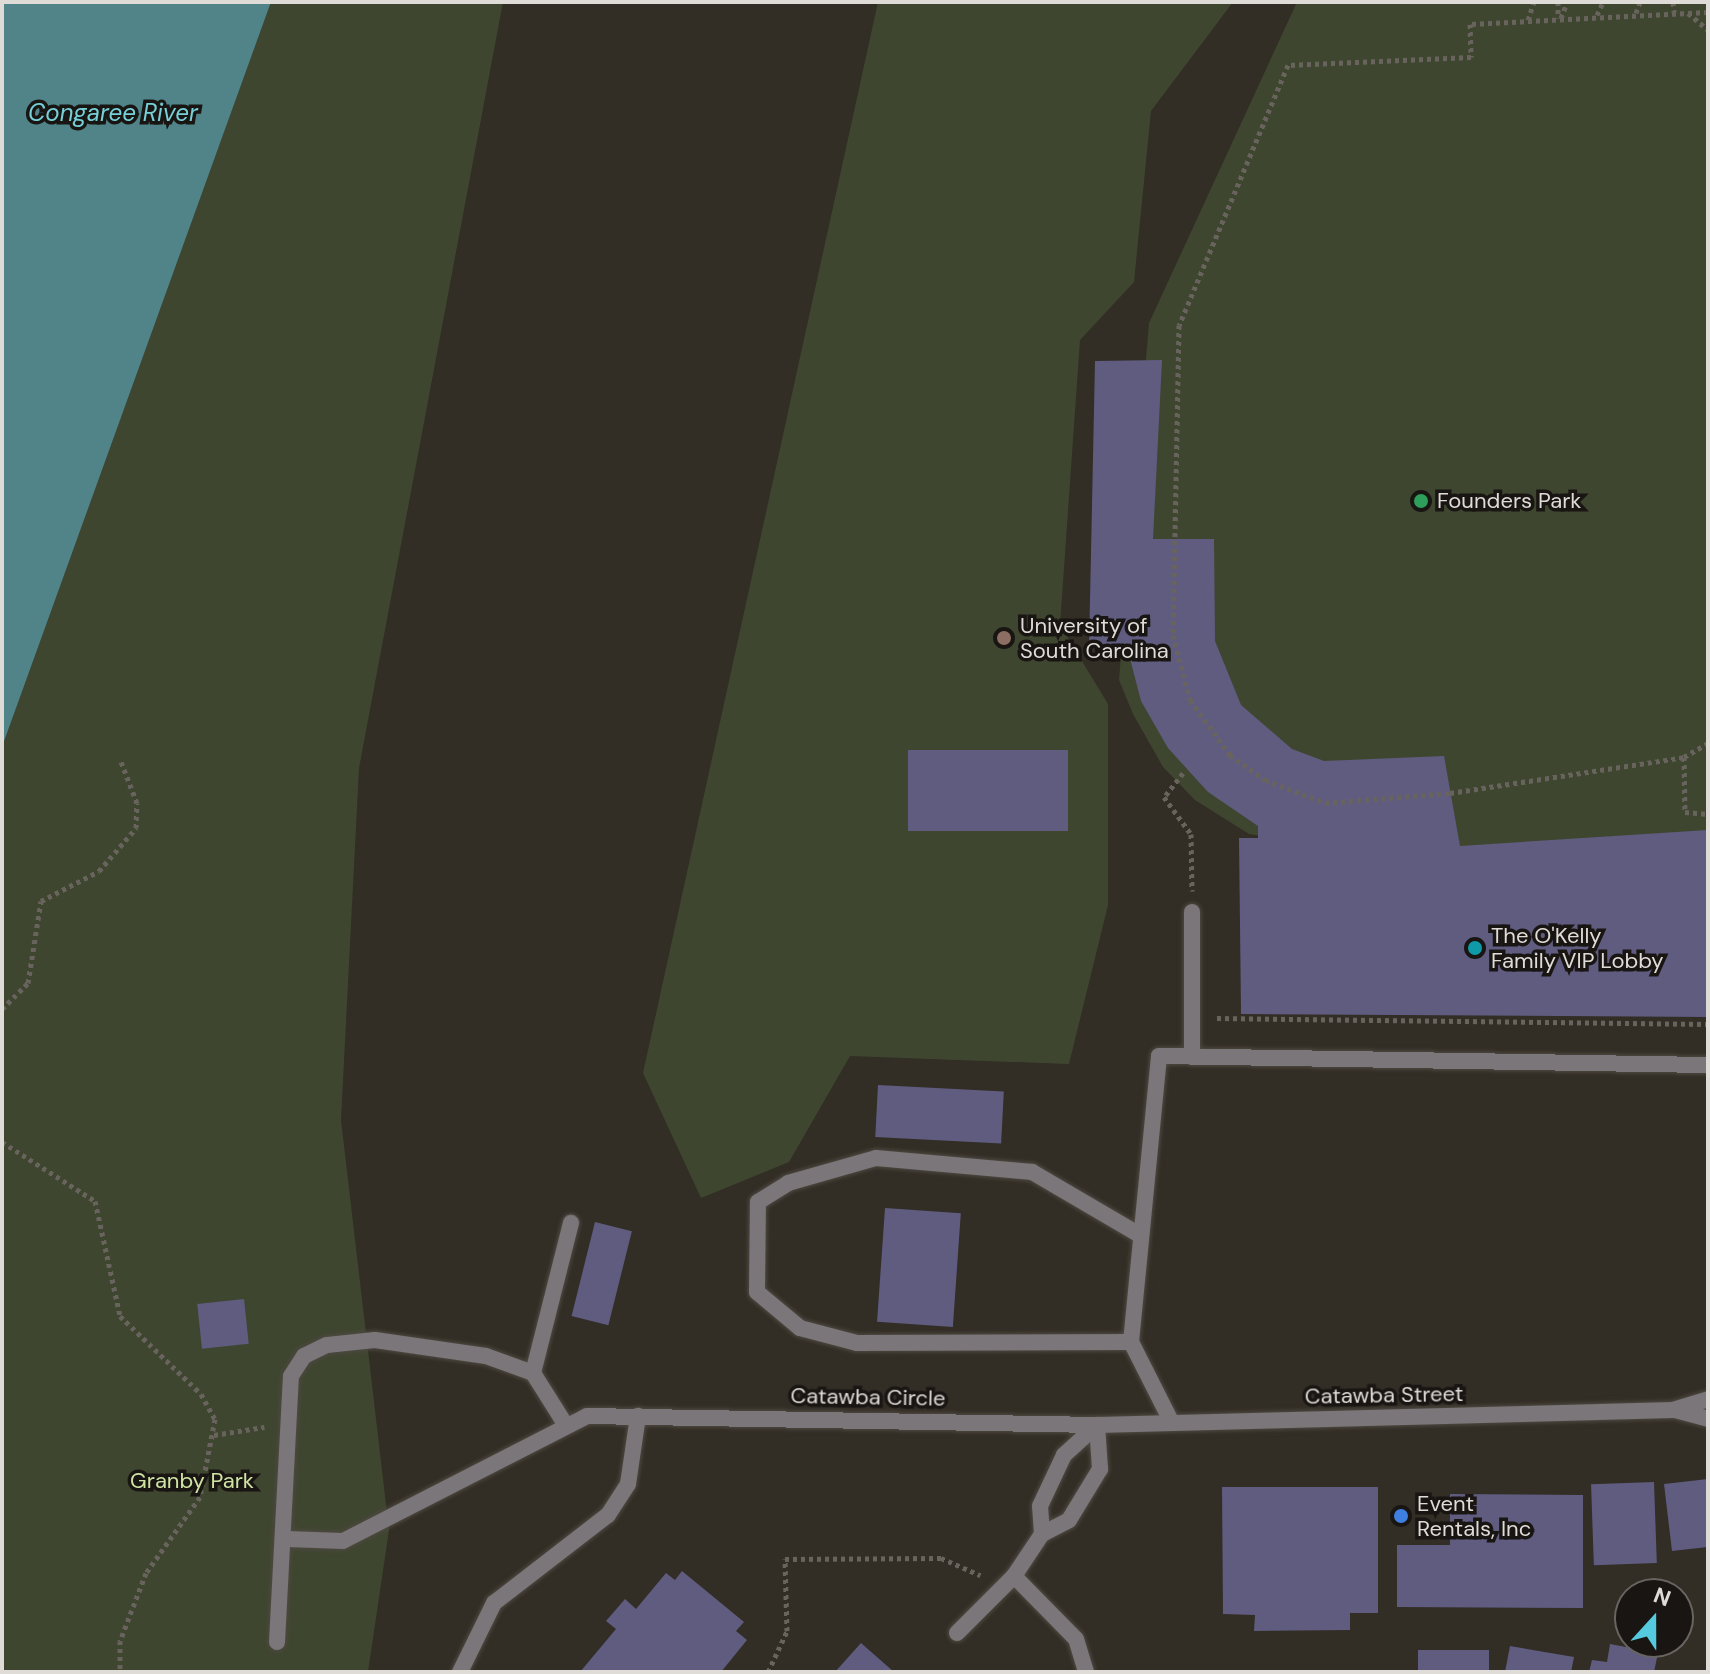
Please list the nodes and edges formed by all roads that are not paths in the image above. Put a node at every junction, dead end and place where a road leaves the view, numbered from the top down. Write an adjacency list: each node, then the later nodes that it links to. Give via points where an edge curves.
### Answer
1 (1192, 912): 2 (street)
2 (1192, 1057): 3 (street); 5 (street, via 1159,1056)
3 (1708, 1065)
4 (571, 1223): 7 (street)
5 (1138, 1234): 6 (street); 6 (street, via 1032,1172 876,1158 788,1183 758,1202 757,1292 800,1328 857,1343)
6 (1131, 1342): 12 (street)
7 (533, 1373): 13 (street); 16 (street, via 486,1356 375,1340 313,1350 291,1376)
8 (1708, 1399): 9 (street, Catawba Street)
9 (1673, 1410): 11 (street, Catawba Street); 12 (street, Catawba Street)
10 (638, 1416): 13 (street, Catawba Circle); 14 (street, Catawba Circle); 20 (street, via 628,1484 608,1515 494,1603)
11 (1708, 1419)
12 (1172, 1423): 14 (street, Catawba Street)
13 (565, 1424): 16 (street, via 548,1441 443,1485 343,1541)
14 (1097, 1425): 15 (street, via 1064,1455 1040,1506); 15 (street, via 1100,1469 1069,1520)
15 (1042, 1534): 17 (street)
16 (287, 1539): 19 (street)
17 (1014, 1576): 18 (street); 21 (street, via 1076,1639)
18 (957, 1633)
19 (277, 1642)
20 (460, 1672)
21 (1086, 1672)

